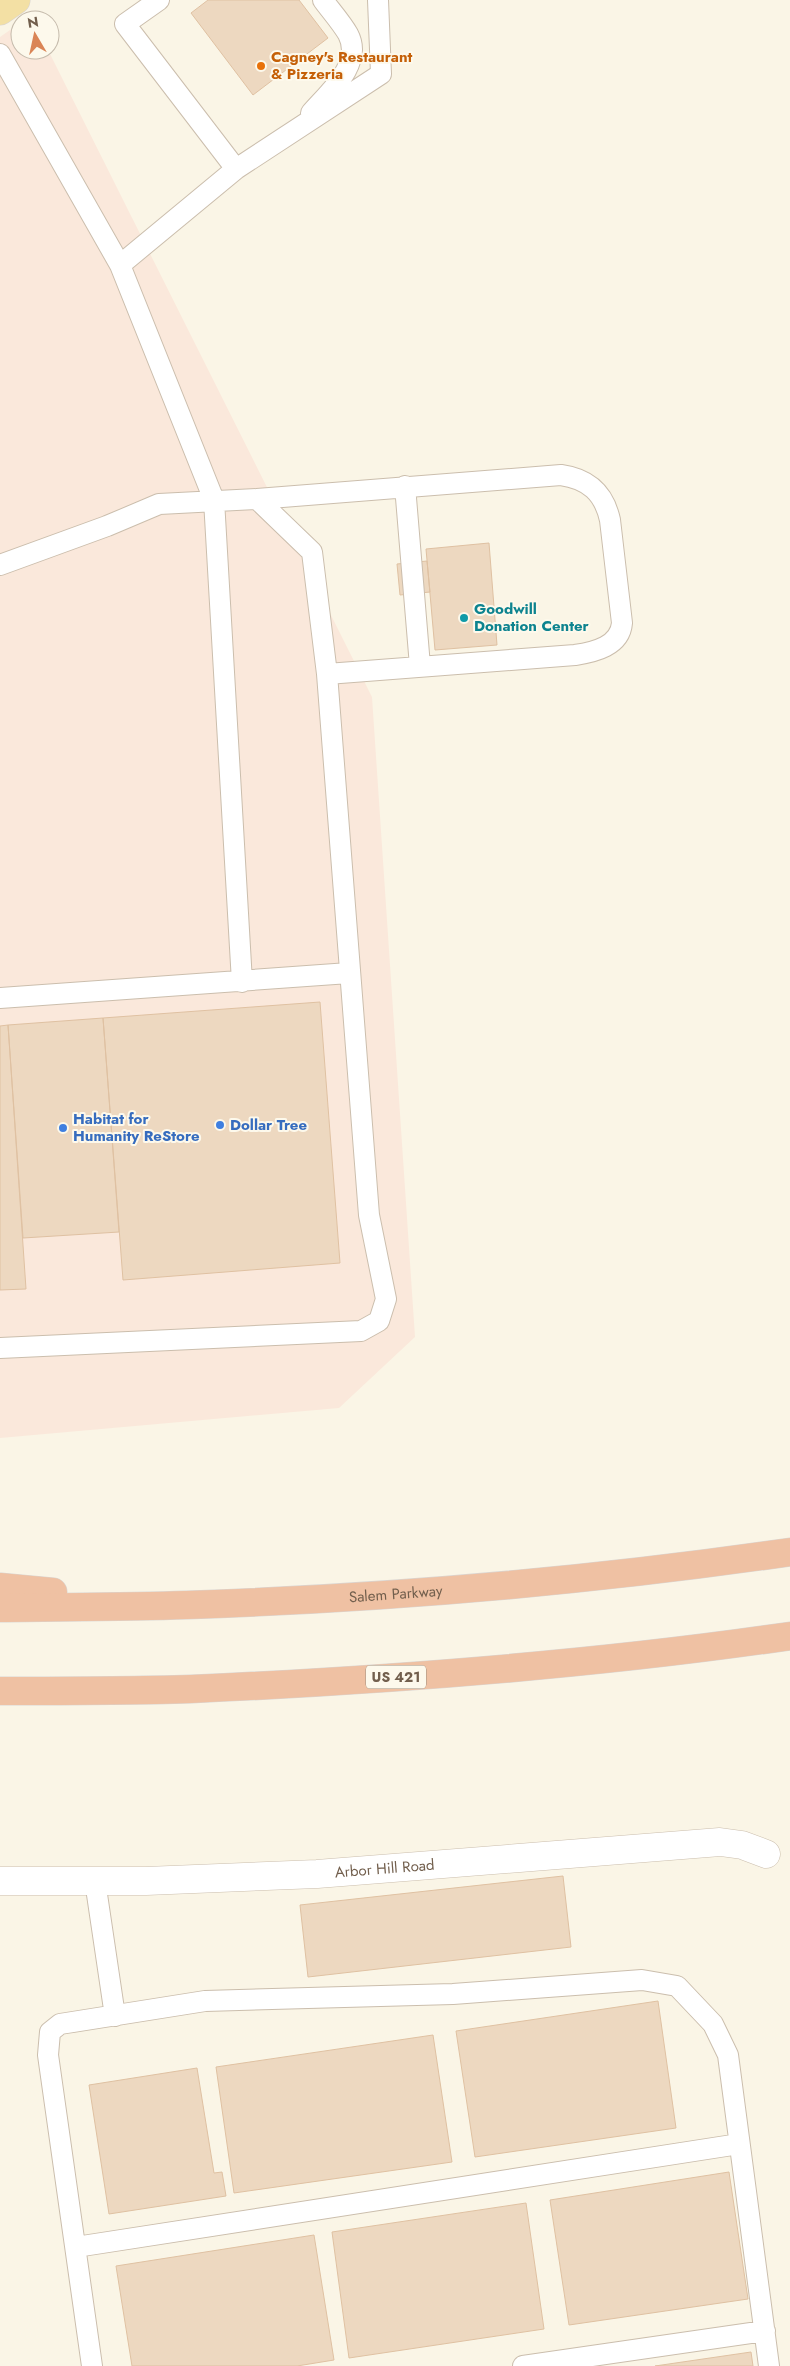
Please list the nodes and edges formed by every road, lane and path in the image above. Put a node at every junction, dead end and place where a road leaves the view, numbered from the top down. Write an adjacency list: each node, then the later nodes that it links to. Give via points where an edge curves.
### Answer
1 (16, 0): 5 (main road)
2 (159, 0): 8 (lane, via 125,24)
3 (323, 0): 7 (lane, via 349,36 352,51 348,69)
4 (378, 0): 7 (lane, via 381,74)
5 (0, 11)
6 (0, 54): 9 (lane)
7 (297, 130): 8 (lane)
8 (236, 169): 9 (lane)
9 (120, 266): 11 (lane)
10 (405, 486): 12 (lane); 14 (lane); 14 (lane, via 551,475 571,476 589,484 602,497 608,511 622,623 620,634 611,643 584,654)
11 (214, 500): 12 (lane); 13 (lane, via 159,504); 17 (lane)
12 (257, 500): 15 (lane, via 312,552)
13 (0, 566)
14 (420, 666): 15 (lane)
15 (327, 674): 16 (lane)
16 (349, 973): 17 (lane); 19 (lane, via 369,1215 386,1299 379,1321 361,1331)
17 (242, 982): 18 (lane)
18 (0, 998)
19 (0, 1348)
20 (790, 1552): 22 (highway, Salem Parkway, via 549,1581 373,1596)
21 (0, 1587): 22 (highway)
22 (187, 1605): 23 (highway, Salem Parkway)
23 (0, 1608)
24 (790, 1636): 25 (highway, US 421, via 566,1663 378,1679 189,1689)
25 (0, 1691)
26 (766, 1854): 28 (street, Arbor Hill Road, via 742,1845 720,1842 316,1874)
27 (0, 1881): 28 (street, Arbor Hill Road)
28 (95, 1881): 29 (lane)
29 (115, 2016): 30 (lane, via 205,2001 453,1994 642,1980 677,1986 713,2024 728,2055); 31 (lane, via 60,2024 50,2032 48,2056)
30 (740, 2144): 31 (lane); 32 (lane)
31 (76, 2247): 33 (lane)
32 (765, 2331): 34 (lane); 35 (lane)
33 (92, 2366)
34 (523, 2366)
35 (769, 2366)

